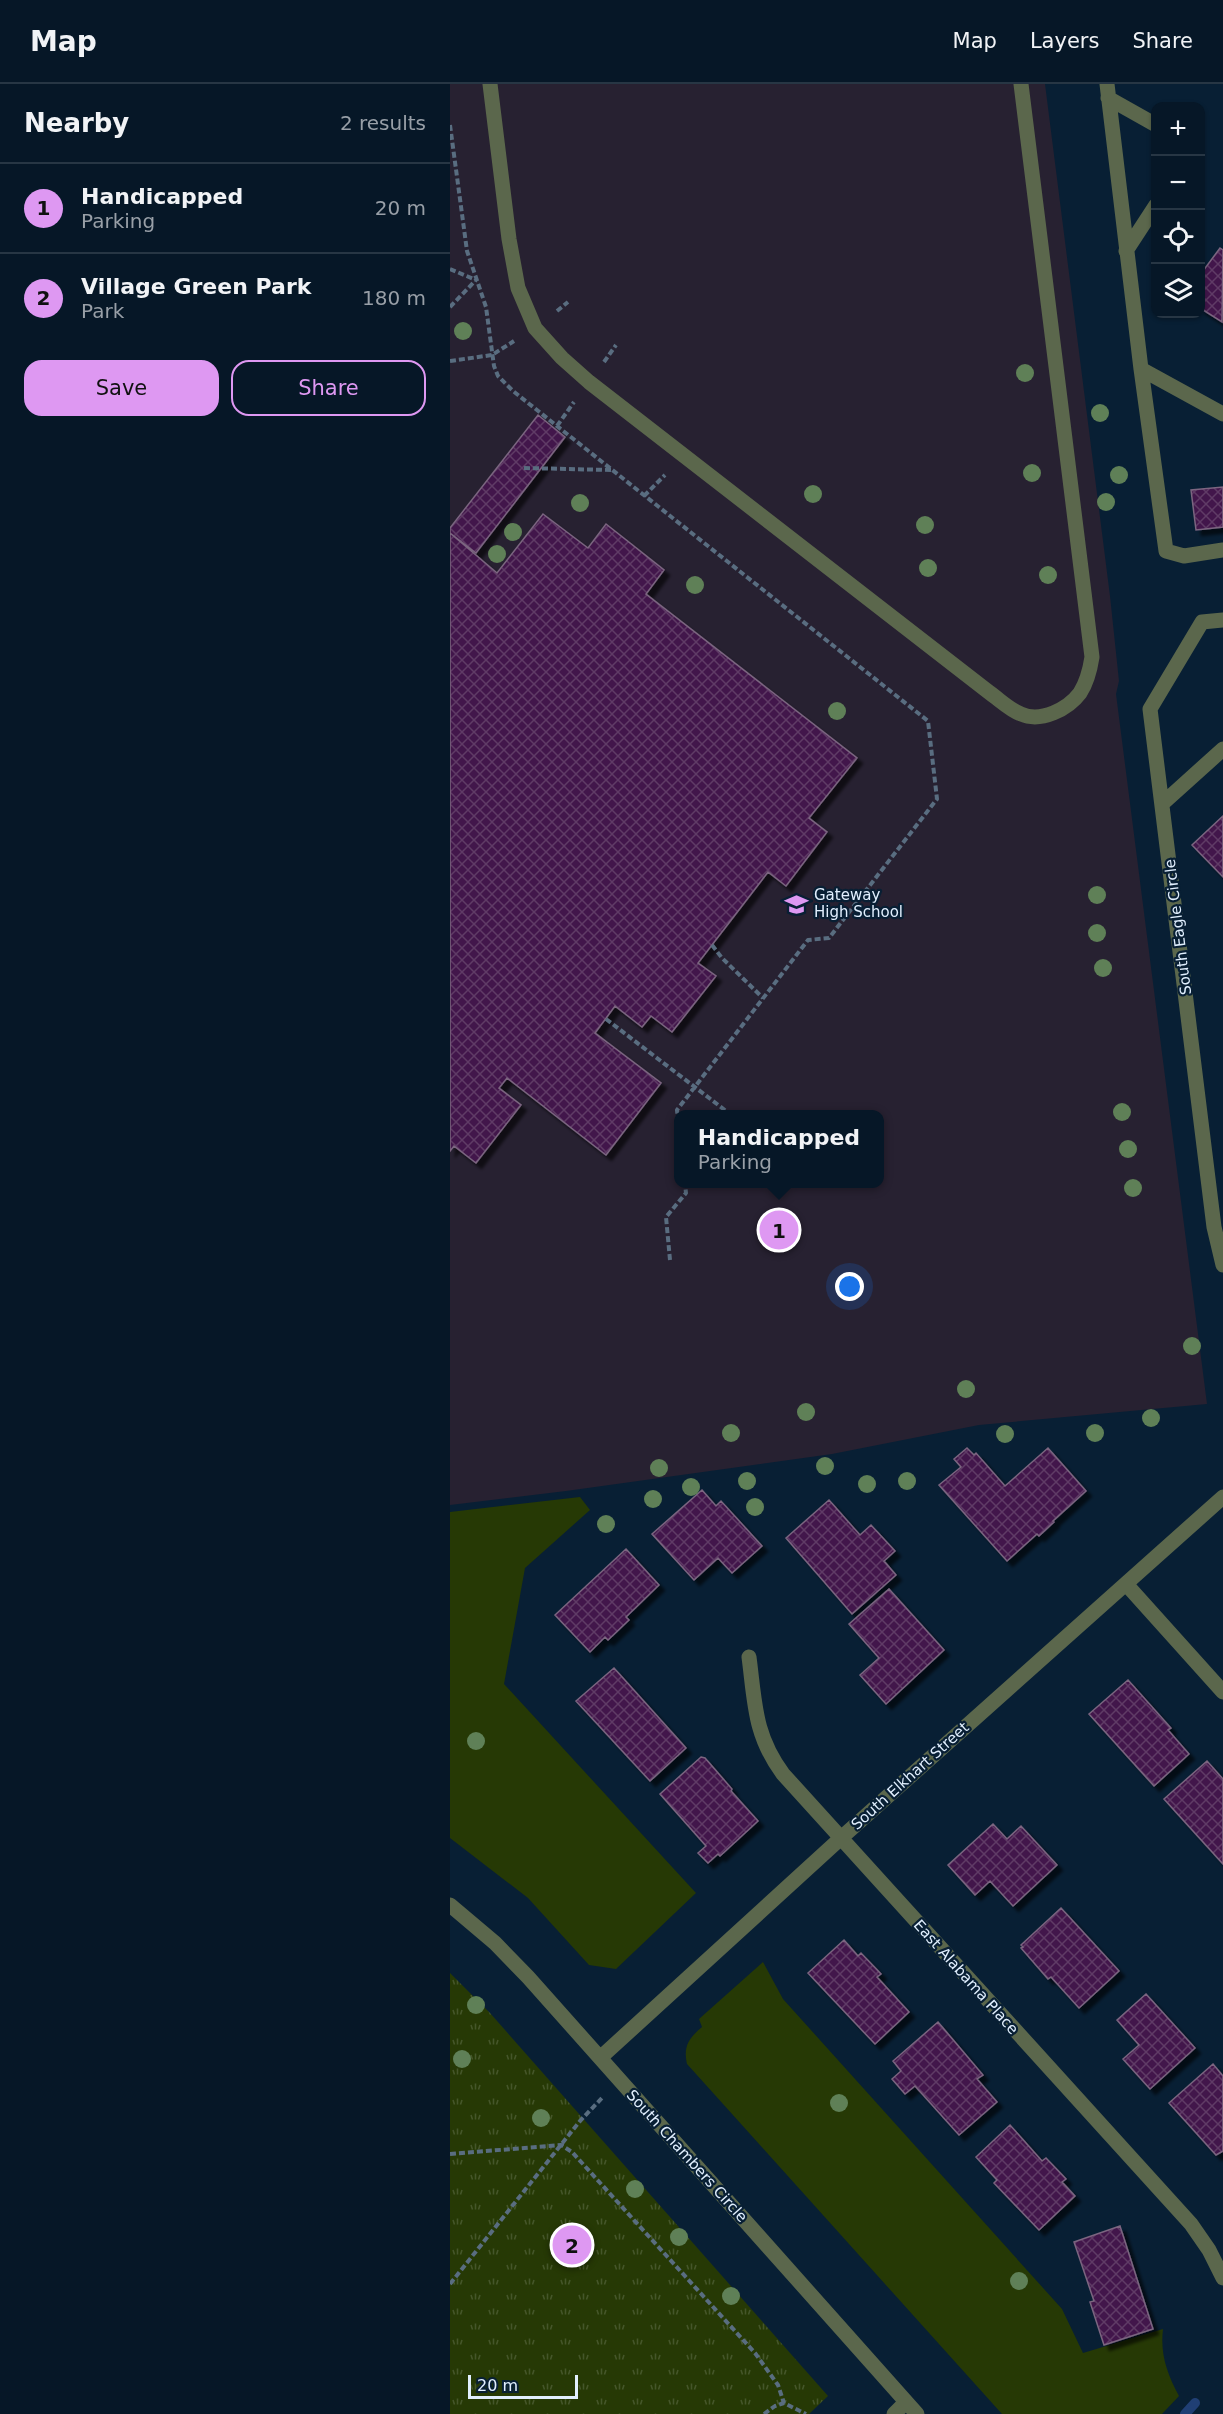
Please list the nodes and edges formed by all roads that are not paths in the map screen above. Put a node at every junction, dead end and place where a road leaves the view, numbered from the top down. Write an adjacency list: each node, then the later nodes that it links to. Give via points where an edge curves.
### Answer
1 (490, 84): 2 (street, via 514,271 535,328 589,382 990,693 1019,714 1032,717 1048,715 1072,701 1088,676 1092,657)
2 (1021, 84)
3 (1107, 91): 4 (street); 6 (street)
4 (1151, 122)
5 (1152, 210): 6 (street)
6 (1126, 251): 7 (street)
7 (1141, 369): 8 (street); 9 (street, via 1166,551 1184,556)
8 (1223, 414)
9 (1223, 550)
10 (1223, 620): 12 (street, South Eagle Circle, via 1202,622 1150,709)
11 (1223, 749): 12 (street)
12 (1162, 804): 13 (street, South Eagle Circle, via 1214,1227)
13 (1223, 1266)
14 (1223, 1497): 15 (street, South Elkhart Street)
15 (1126, 1584): 17 (street); 18 (street, South Elkhart Street)
16 (749, 1657): 18 (street, East Alabama Place, via 758,1726 768,1751 783,1774)
17 (1223, 1692)
18 (841, 1838): 20 (street, South Elkhart Street); 21 (street, East Alabama Place, via 1191,2224)
19 (450, 1905): 20 (street, South Chambers Circle, via 511,1959)
20 (600, 2058): 22 (street, South Chambers Circle)
21 (1223, 2278)
22 (912, 2408): 23 (street)
23 (894, 2414)

